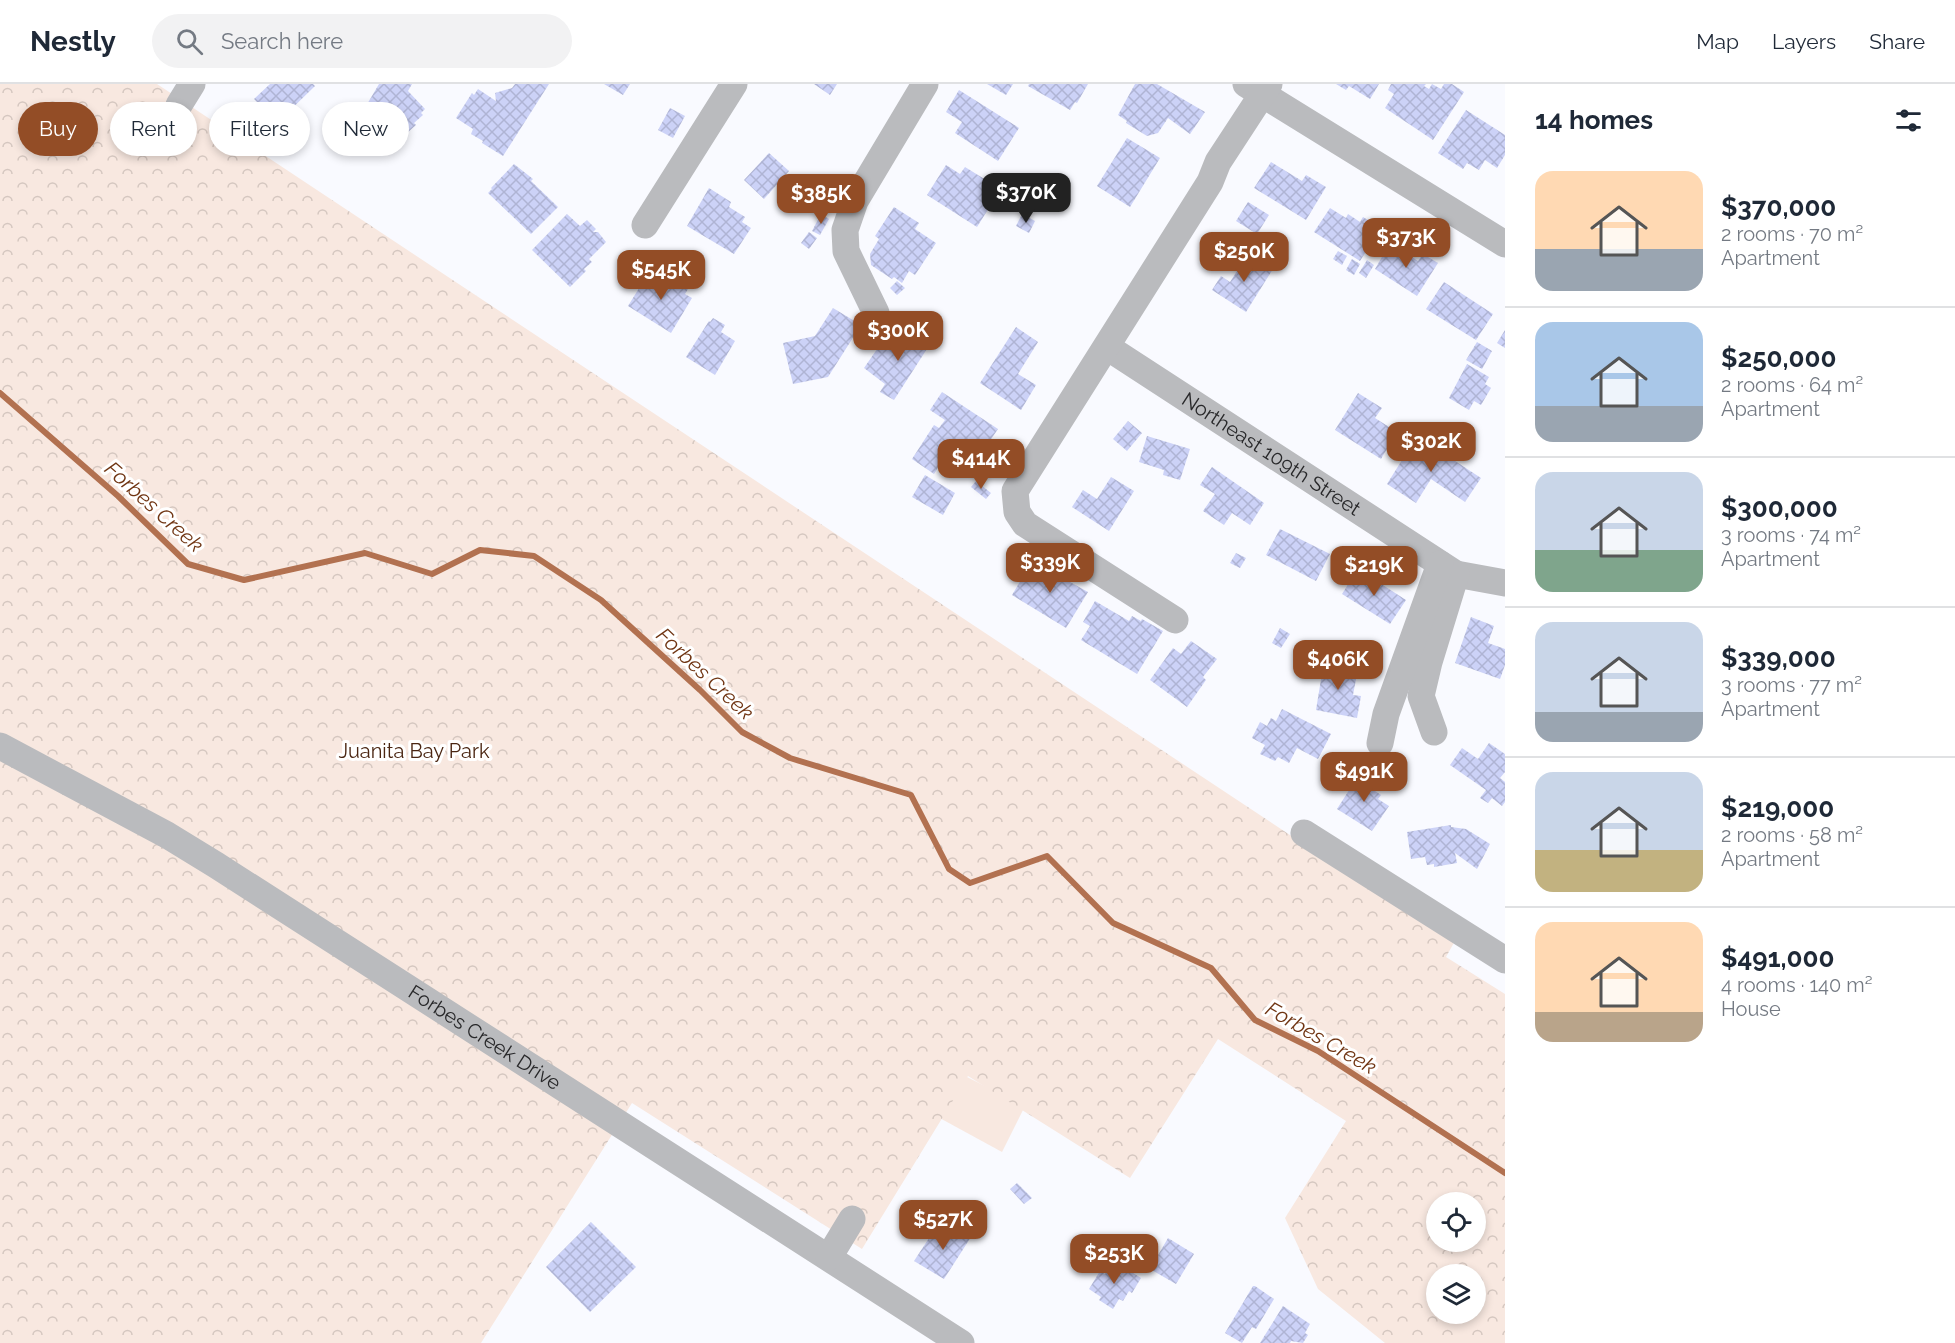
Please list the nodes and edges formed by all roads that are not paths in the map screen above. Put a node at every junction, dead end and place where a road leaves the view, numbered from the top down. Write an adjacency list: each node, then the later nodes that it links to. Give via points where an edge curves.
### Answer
1 (734, 84): 4 (street)
2 (925, 84): 6 (street, via 855,201 845,230 846,251)
3 (1260, 87): 5 (street); 7 (street, via 1210,182)
4 (645, 225)
5 (1505, 243)
6 (876, 313)
7 (1107, 347): 8 (street, Northeast 109th Street); 10 (street, via 1015,491 1017,512 1024,524)
8 (1448, 569): 9 (street, Northeast 109th Street); 11 (street, via 1421,696); 12 (street, via 1386,714)
9 (1505, 584)
10 (1175, 620)
11 (1434, 732)
12 (1380, 743)
13 (0, 746): 17 (street, Forbes Creek Drive, via 187,847)
14 (1304, 833): 15 (street)
15 (1505, 960)
16 (852, 1219): 17 (street)
17 (829, 1257): 18 (street, Forbes Creek Drive)
18 (961, 1343)

